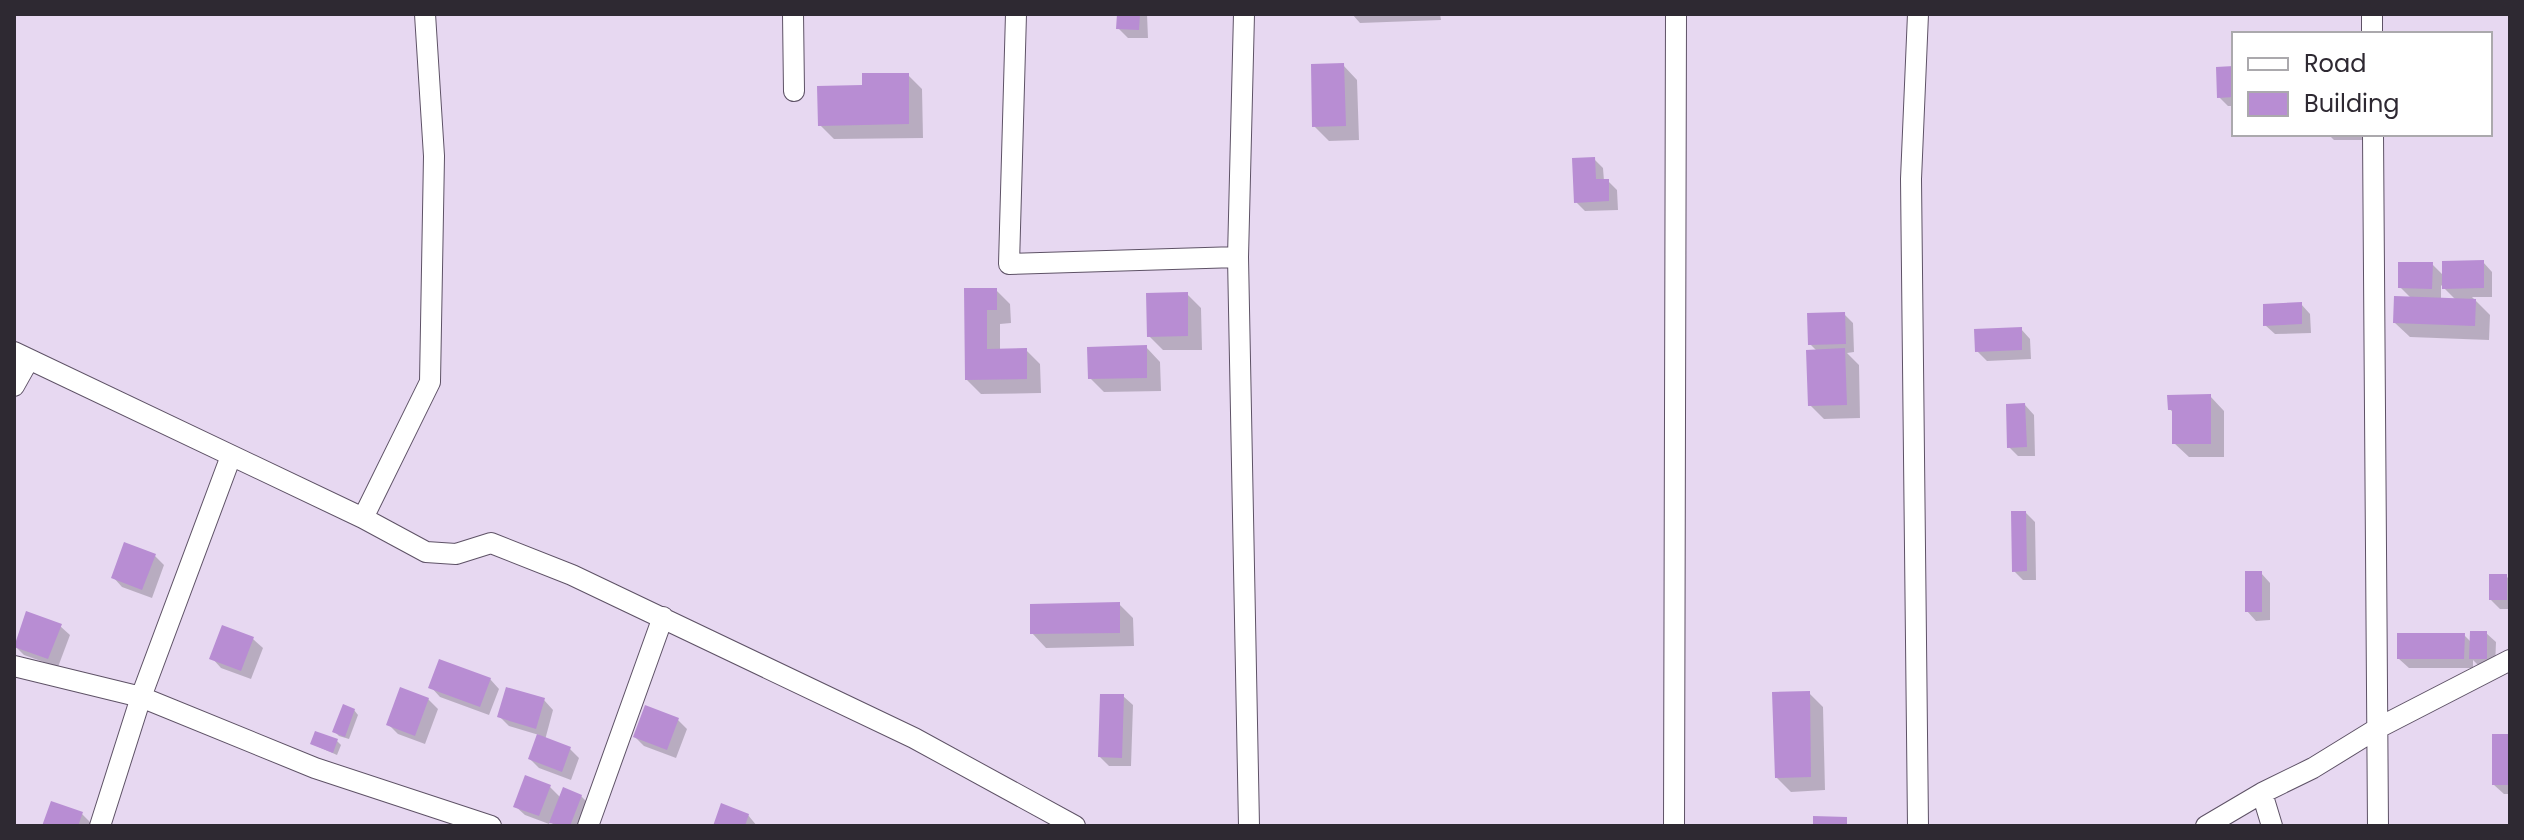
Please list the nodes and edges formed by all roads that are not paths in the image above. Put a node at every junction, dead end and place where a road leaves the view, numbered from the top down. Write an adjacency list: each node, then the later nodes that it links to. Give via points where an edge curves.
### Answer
1 (425, 14): 13 (street, via 434,156 430,382)
2 (793, 14): 7 (street)
3 (1016, 14): 9 (street, via 1009,264)
4 (1244, 14): 9 (street)
5 (1676, 14): 25 (street)
6 (1918, 14): 26 (street, via 1911,179)
7 (794, 91)
8 (2373, 136): 18 (street)
9 (1238, 257): 24 (street)
10 (21, 356): 11 (street); 12 (street)
11 (14, 386)
12 (231, 456): 13 (street); 17 (street)
13 (363, 518): 14 (street, via 426,552 456,554 491,543)
14 (663, 617): 22 (street); 23 (street, via 914,738)
15 (2510, 660): 18 (street)
16 (14, 666): 17 (street)
17 (141, 697): 20 (street); 21 (street, via 315,768)
18 (2378, 728): 19 (street); 29 (street)
19 (2262, 793): 27 (street); 28 (street)
20 (100, 826)
21 (491, 826)
22 (588, 826)
23 (1075, 826)
24 (1249, 826)
25 (1674, 826)
26 (1918, 826)
27 (2206, 826)
28 (2272, 826)
29 (2378, 826)

